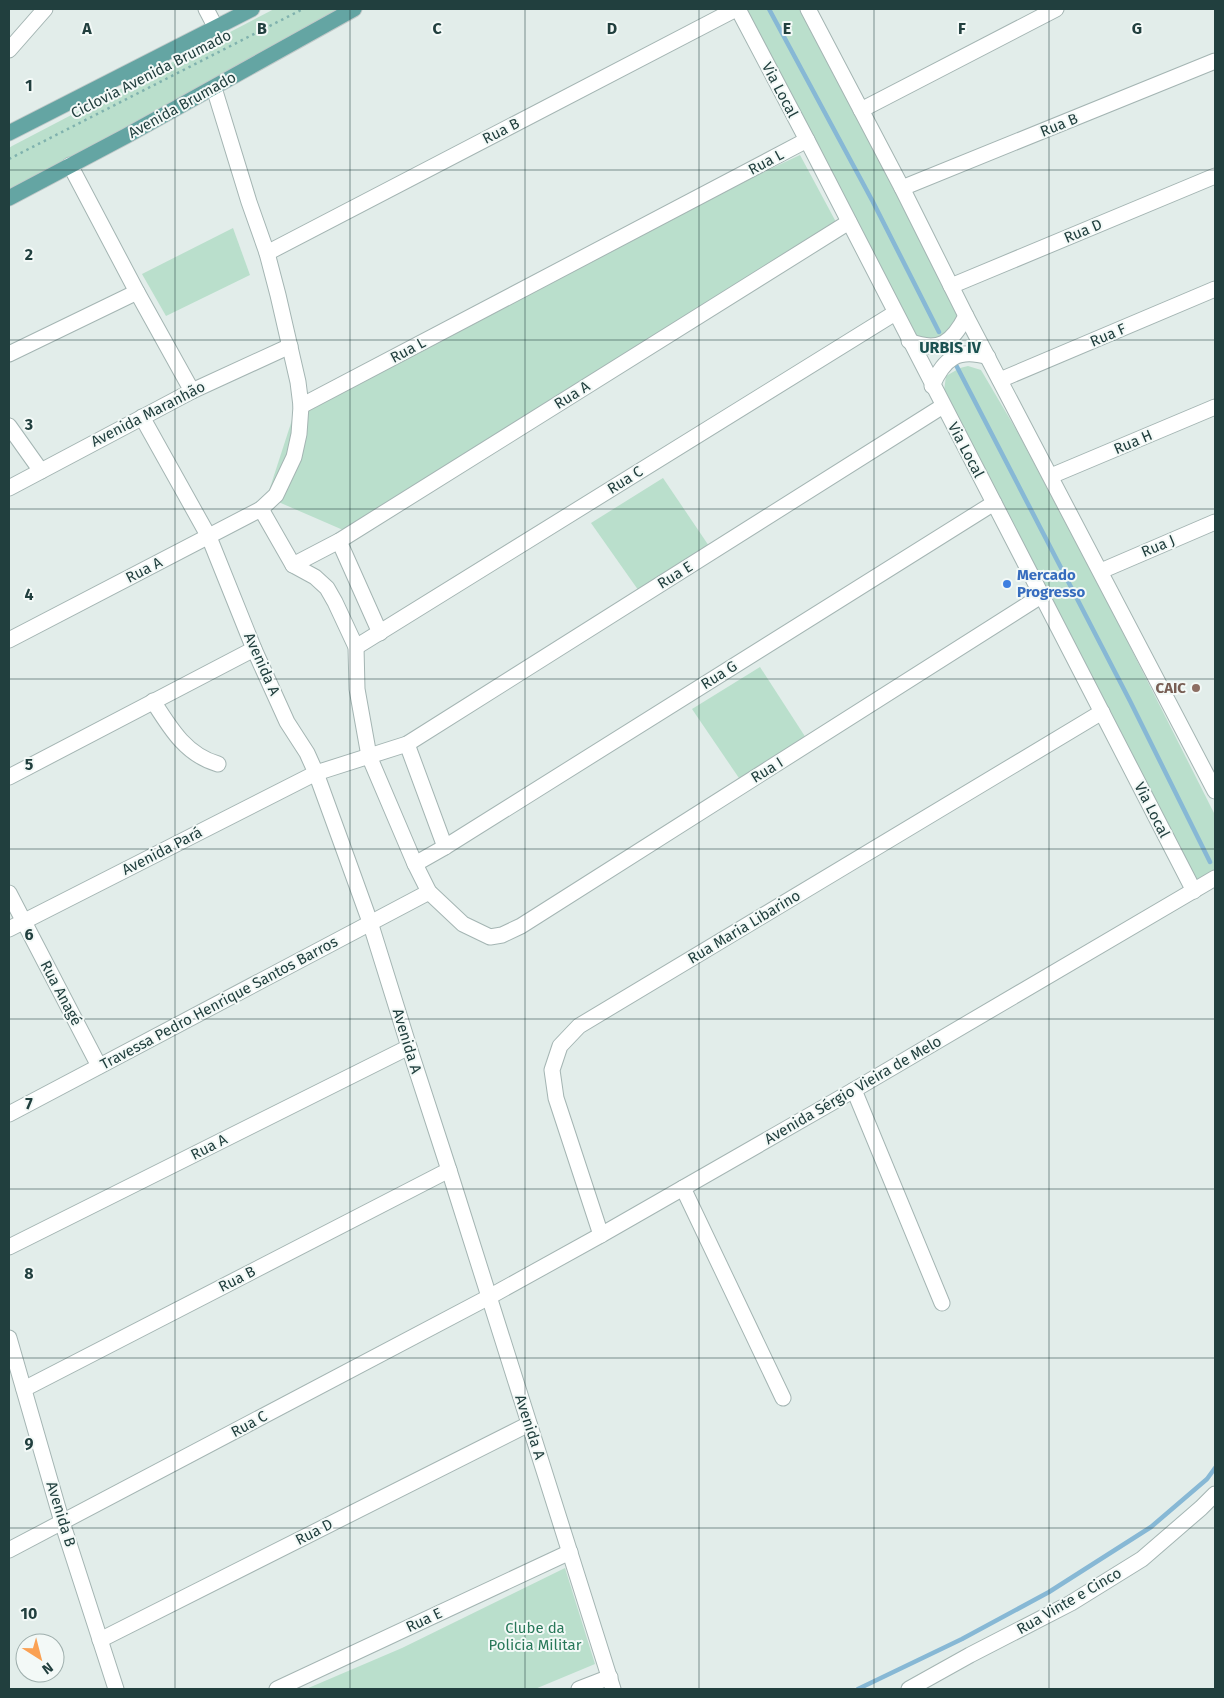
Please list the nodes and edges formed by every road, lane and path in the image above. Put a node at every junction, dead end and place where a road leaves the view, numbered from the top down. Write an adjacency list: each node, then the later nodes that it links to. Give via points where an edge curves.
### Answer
1 (45, 9): 10 (street)
2 (206, 9): 9 (street)
3 (252, 9): 9 (main road)
4 (303, 9): 16 (path, Ciclovia Avenida Brumado)
5 (354, 9): 12 (main road, Avenida Brumado)
6 (737, 9): 15 (street, Via Local); 22 (street, Rua B)
7 (808, 9): 13 (street)
8 (1056, 9): 13 (street)
9 (216, 28): 14 (main road)
10 (9, 50)
11 (1215, 61): 19 (street, Rua B)
12 (214, 88): 17 (main road, Avenida Brumado); 22 (street)
13 (861, 110): 19 (street)
14 (9, 133)
15 (807, 140): 21 (street, Via Local); 35 (street, Rua L)
16 (9, 159)
17 (70, 165): 20 (main road, Avenida Brumado); 25 (street)
18 (1215, 176): 23 (street, Rua D)
19 (902, 188): 23 (street)
20 (9, 198)
21 (849, 222): 26 (street, Via Local); 47 (street, Rua A)
22 (266, 253): 29 (street)
23 (952, 286): 27 (street)
24 (1215, 289): 32 (street, Rua F)
25 (137, 292): 30 (street); 34 (street)
26 (895, 313): 28 (street, Via Local); 51 (street, Rua C)
27 (966, 316): 28 (street, via 956,334 941,345 921,346); 31 (street)
28 (909, 341): 33 (street, Via Local)
29 (290, 346): 34 (street, Avenida Maranhão); 35 (street)
30 (9, 354)
31 (988, 357): 32 (street); 33 (street, via 966,353 957,355 941,368)
32 (1000, 380): 41 (street)
33 (932, 386): 36 (street, Via Local)
34 (192, 390): 38 (street, Avenida Maranhão)
35 (301, 406): 44 (street, Rua A, via 294,457 276,495)
36 (943, 406): 43 (street, Via Local); 57 (street, Rua E)
37 (1215, 407): 41 (street, Rua H)
38 (142, 418): 40 (street, Avenida Maranhão); 46 (street, Avenida A)
39 (9, 426): 40 (street)
40 (42, 471): 42 (street, Avenida Maranhão)
41 (1050, 476): 49 (street)
42 (9, 488)
43 (994, 503): 50 (street, Via Local); 63 (street, Rua G)
44 (261, 509): 46 (street, Rua A); 48 (street)
45 (1215, 522): 49 (street, Rua J)
46 (210, 537): 52 (street, Rua A); 54 (street, Avenida A)
47 (339, 541): 48 (street, Rua A); 51 (street)
48 (294, 565): 53 (street, via 315,576 327,588)
49 (1101, 571): 62 (street)
50 (1042, 596): 56 (street, Via Local); 67 (street, Rua I, via 521,926 490,937 463,924)
51 (380, 633): 53 (street, Rua C)
52 (9, 640)
53 (356, 647): 58 (street, via 357,689)
54 (254, 649): 55 (street); 60 (street, Avenida A, via 287,722)
55 (153, 702): 59 (street, via 171,730 195,754); 61 (street)
56 (1102, 712): 66 (street, Via Local); 78 (street, Rua Maria Libarino, via 580,1026 560,1046 552,1070 556,1098)
57 (407, 744): 58 (street, Rua E); 63 (street)
58 (369, 756): 60 (street, Avenida Pará); 64 (street)
59 (218, 764)
60 (316, 773): 69 (street, Avenida Pará); 70 (street, Avenida A)
61 (9, 777)
62 (1215, 791)
63 (445, 847): 64 (street, Rua G)
64 (415, 864): 67 (street)
65 (1215, 878): 66 (street, Avenida Sérgio Vieira de Melo)
66 (1194, 891): 74 (street, Avenida Sérgio Vieira de Melo)
67 (429, 892): 70 (street, Travessa Pedro Henrique Santos Barros)
68 (9, 893): 69 (street, Rua Anagé)
69 (23, 922): 71 (street, Avenida Pará); 73 (street, Rua Anagé)
70 (370, 922): 72 (street, Avenida A); 73 (street, Travessa Pedro Henrique Santos Barros)
71 (9, 929)
72 (409, 1047): 76 (street, Avenida A); 79 (street, Rua A)
73 (100, 1066): 75 (street, Travessa Pedro Henrique Santos Barros)
74 (854, 1090): 77 (street, Avenida Sérgio Vieira de Melo); 81 (street)
75 (9, 1114)
76 (449, 1170): 80 (street, Avenida A); 83 (street, Rua B)
77 (683, 1188): 78 (street, Avenida Sérgio Vieira de Melo); 84 (street)
78 (601, 1235): 80 (street, Avenida Sérgio Vieira de Melo)
79 (9, 1246)
80 (489, 1297): 85 (street, Avenida A); 87 (street, Rua C)
81 (942, 1303)
82 (9, 1338): 83 (street, Avenida B)
83 (24, 1389): 87 (street, Avenida B)
84 (783, 1398)
85 (529, 1424): 89 (street, Avenida A); 90 (street, Rua D)
86 (1215, 1494): 95 (street, Rua Vinte e Cinco, via 1142,1559 1071,1603)
87 (62, 1522): 88 (street, Rua C); 90 (street, Avenida B)
88 (9, 1550)
89 (570, 1552): 91 (street, Avenida A); 93 (street, Rua E)
90 (100, 1640): 92 (street, Avenida B)
91 (611, 1683): 94 (street)
92 (116, 1689)
93 (278, 1689)
94 (579, 1689)
95 (909, 1689)

